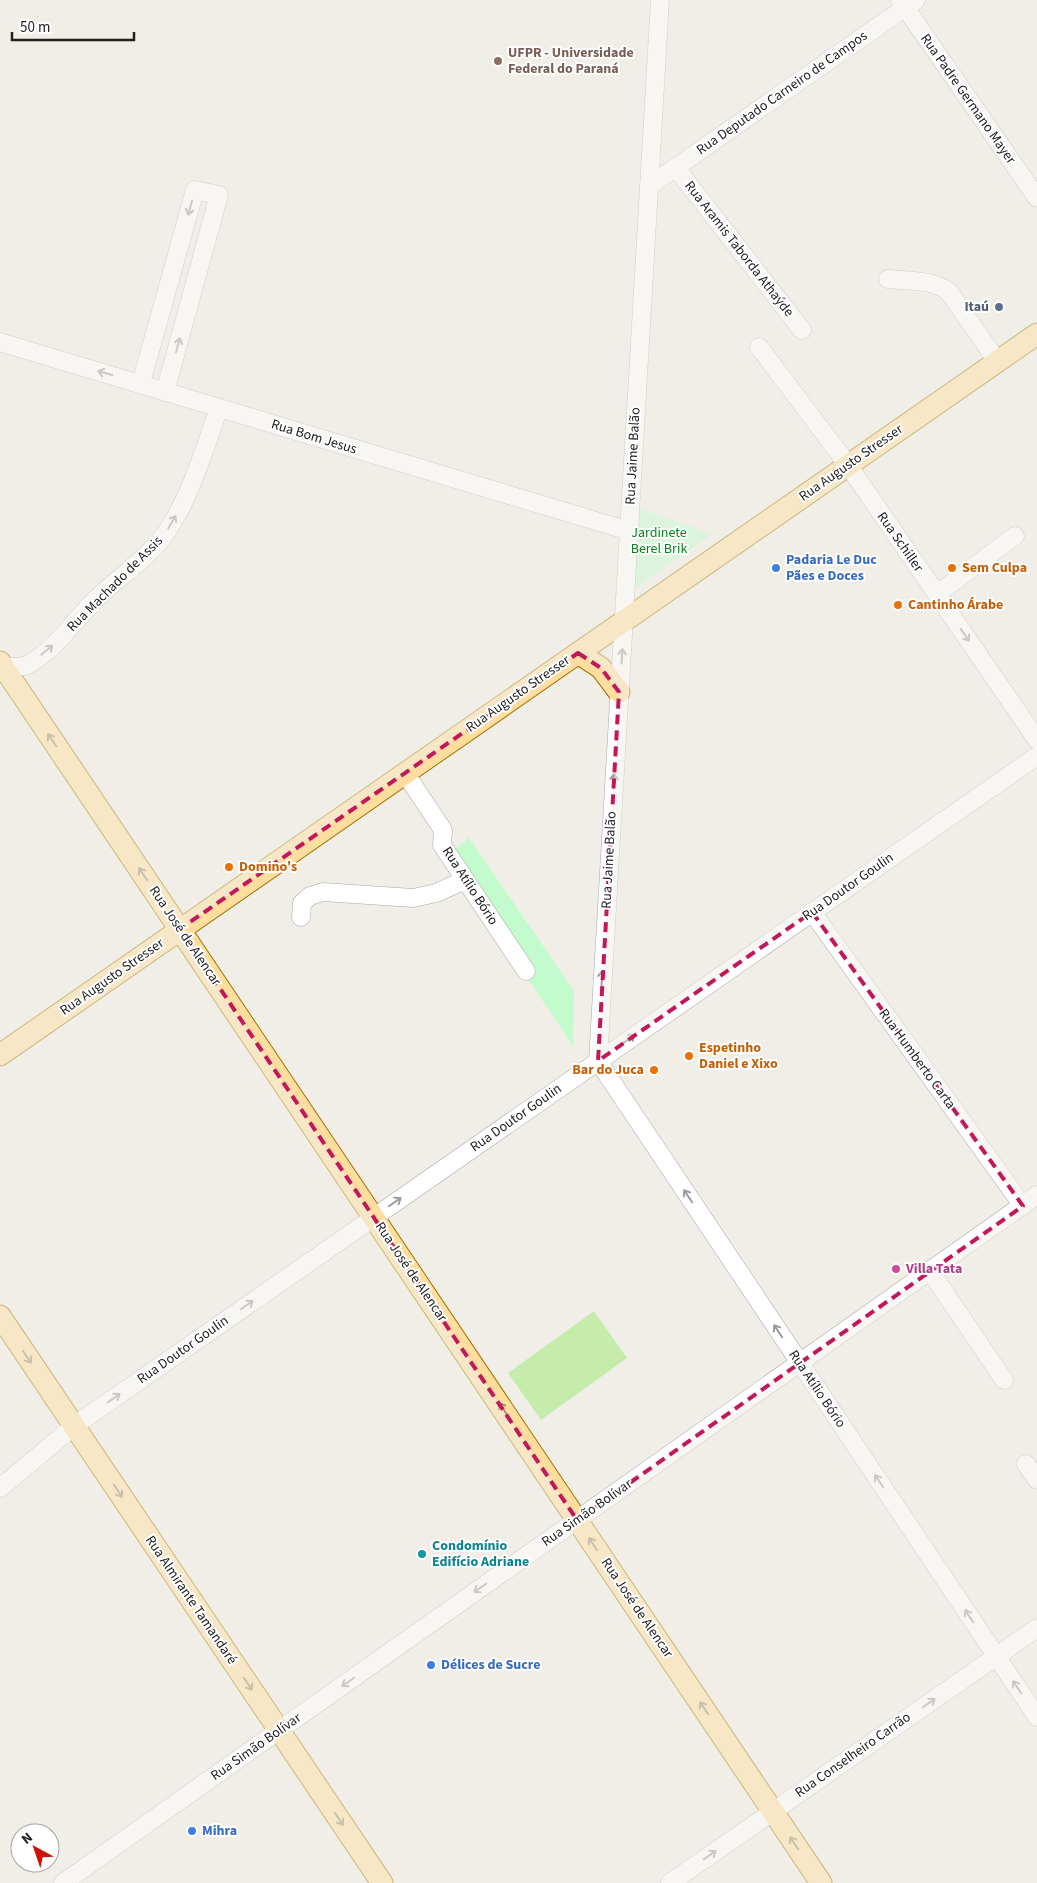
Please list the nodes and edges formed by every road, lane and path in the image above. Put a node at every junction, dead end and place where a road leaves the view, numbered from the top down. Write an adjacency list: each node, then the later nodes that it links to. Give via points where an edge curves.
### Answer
1 (660, 0): 4 (street, Rua Jaime Balão)
2 (907, 3): 3 (street, Rua Deputado Carneiro de Campos); 5 (street, Rua Padre Germano Mayer)
3 (676, 168): 4 (street, Rua Deputado Carneiro de Campos); 7 (street, Rua Aramis Taborda Athaýde)
4 (649, 186): 16 (street, Rua Jaime Balão)
5 (1037, 198)
6 (888, 279): 11 (street, via 943,287)
7 (802, 330)
8 (1037, 334): 11 (main road, Rua Augusto Stresser)
9 (0, 342): 12 (street, Rua Bom Jesus, one-way to 9)
10 (760, 347): 15 (street, Rua Schiller)
11 (997, 361): 15 (main road, Rua Augusto Stresser)
12 (141, 383): 13 (street, Rua Bom Jesus); 13 (street, one-way to 12, via 219,195 195,190)
13 (165, 392): 14 (street, Rua Bom Jesus)
14 (219, 408): 16 (street, Rua Bom Jesus); 21 (street, Rua Machado de Assis, one-way to 14, via 20,668 29,665 162,539 182,503)
15 (848, 465): 18 (street, Rua Schiller); 19 (main road, Rua Augusto Stresser)
16 (629, 531): 19 (street, Rua Jaime Balão)
17 (1015, 536): 18 (street)
18 (937, 594): 23 (street, Rua Schiller, one-way to 23)
19 (624, 621): 20 (main road, Rua Augusto Stresser); 22 (street, Rua Jaime Balão, one-way to 19)
20 (578, 653): 22 (main road, via 601,668); 25 (main road, Rua Augusto Stresser)
21 (1, 666): 29 (main road, Rua José de Alencar, one-way to 21)
22 (620, 692): 32 (street, Rua Jaime Balão, one-way to 22)
23 (1037, 740)
24 (1037, 756): 27 (street, Rua Doutor Goulin)
25 (405, 773): 26 (street, Rua Atílio Bório, via 443,830 442,845); 29 (main road, Rua Augusto Stresser)
26 (465, 880): 28 (street, via 436,893 414,898 323,892 302,903); 30 (street, Rua Atílio Bório)
27 (812, 912): 32 (street, Rua Doutor Goulin, one-way to 27); 33 (street, Rua Humberto Carta)
28 (301, 917)
29 (180, 929): 31 (main road, Rua Augusto Stresser); 34 (main road, Rua José de Alencar)
30 (526, 971)
31 (0, 1055)
32 (598, 1061): 34 (street, Rua Doutor Goulin, one-way to 32); 37 (street, Rua Atílio Bório, one-way to 32)
33 (1030, 1200): 35 (street, Rua Simão Bolívar)
34 (374, 1217): 39 (street, Rua Doutor Goulin, one-way to 34); 43 (main road, Rua José de Alencar, one-way to 34)
35 (930, 1271): 37 (street, Rua Simão Bolívar); 38 (street)
36 (0, 1316): 39 (main road, Rua Almirante Tamandaré, one-way to 39)
37 (800, 1363): 43 (street, Rua Simão Bolívar); 45 (street, Rua Atílio Bório, one-way to 37)
38 (1004, 1380)
39 (74, 1426): 42 (street, Rua Doutor Goulin); 47 (main road, Rua Almirante Tamandaré, one-way to 47)
40 (1026, 1464): 41 (street)
41 (1037, 1480)
42 (0, 1488)
43 (577, 1520): 47 (street, Rua Simão Bolívar, one-way to 47); 48 (main road, Rua José de Alencar, one-way to 43)
44 (1037, 1628): 45 (street, Rua Conselheiro Carrão)
45 (996, 1656): 46 (street, Rua Atílio Bório, one-way to 45); 48 (street, Rua Conselheiro Carrão, one-way to 45)
46 (1037, 1717)
47 (279, 1730): 49 (street, Rua Simão Bolívar); 50 (main road, Rua Almirante Tamandaré, one-way to 50)
48 (773, 1811): 51 (street, Rua Conselheiro Carrão, one-way to 48); 52 (main road, Rua José de Alencar, one-way to 48)
49 (70, 1881)
50 (382, 1883)
51 (670, 1883)
52 (821, 1883)

